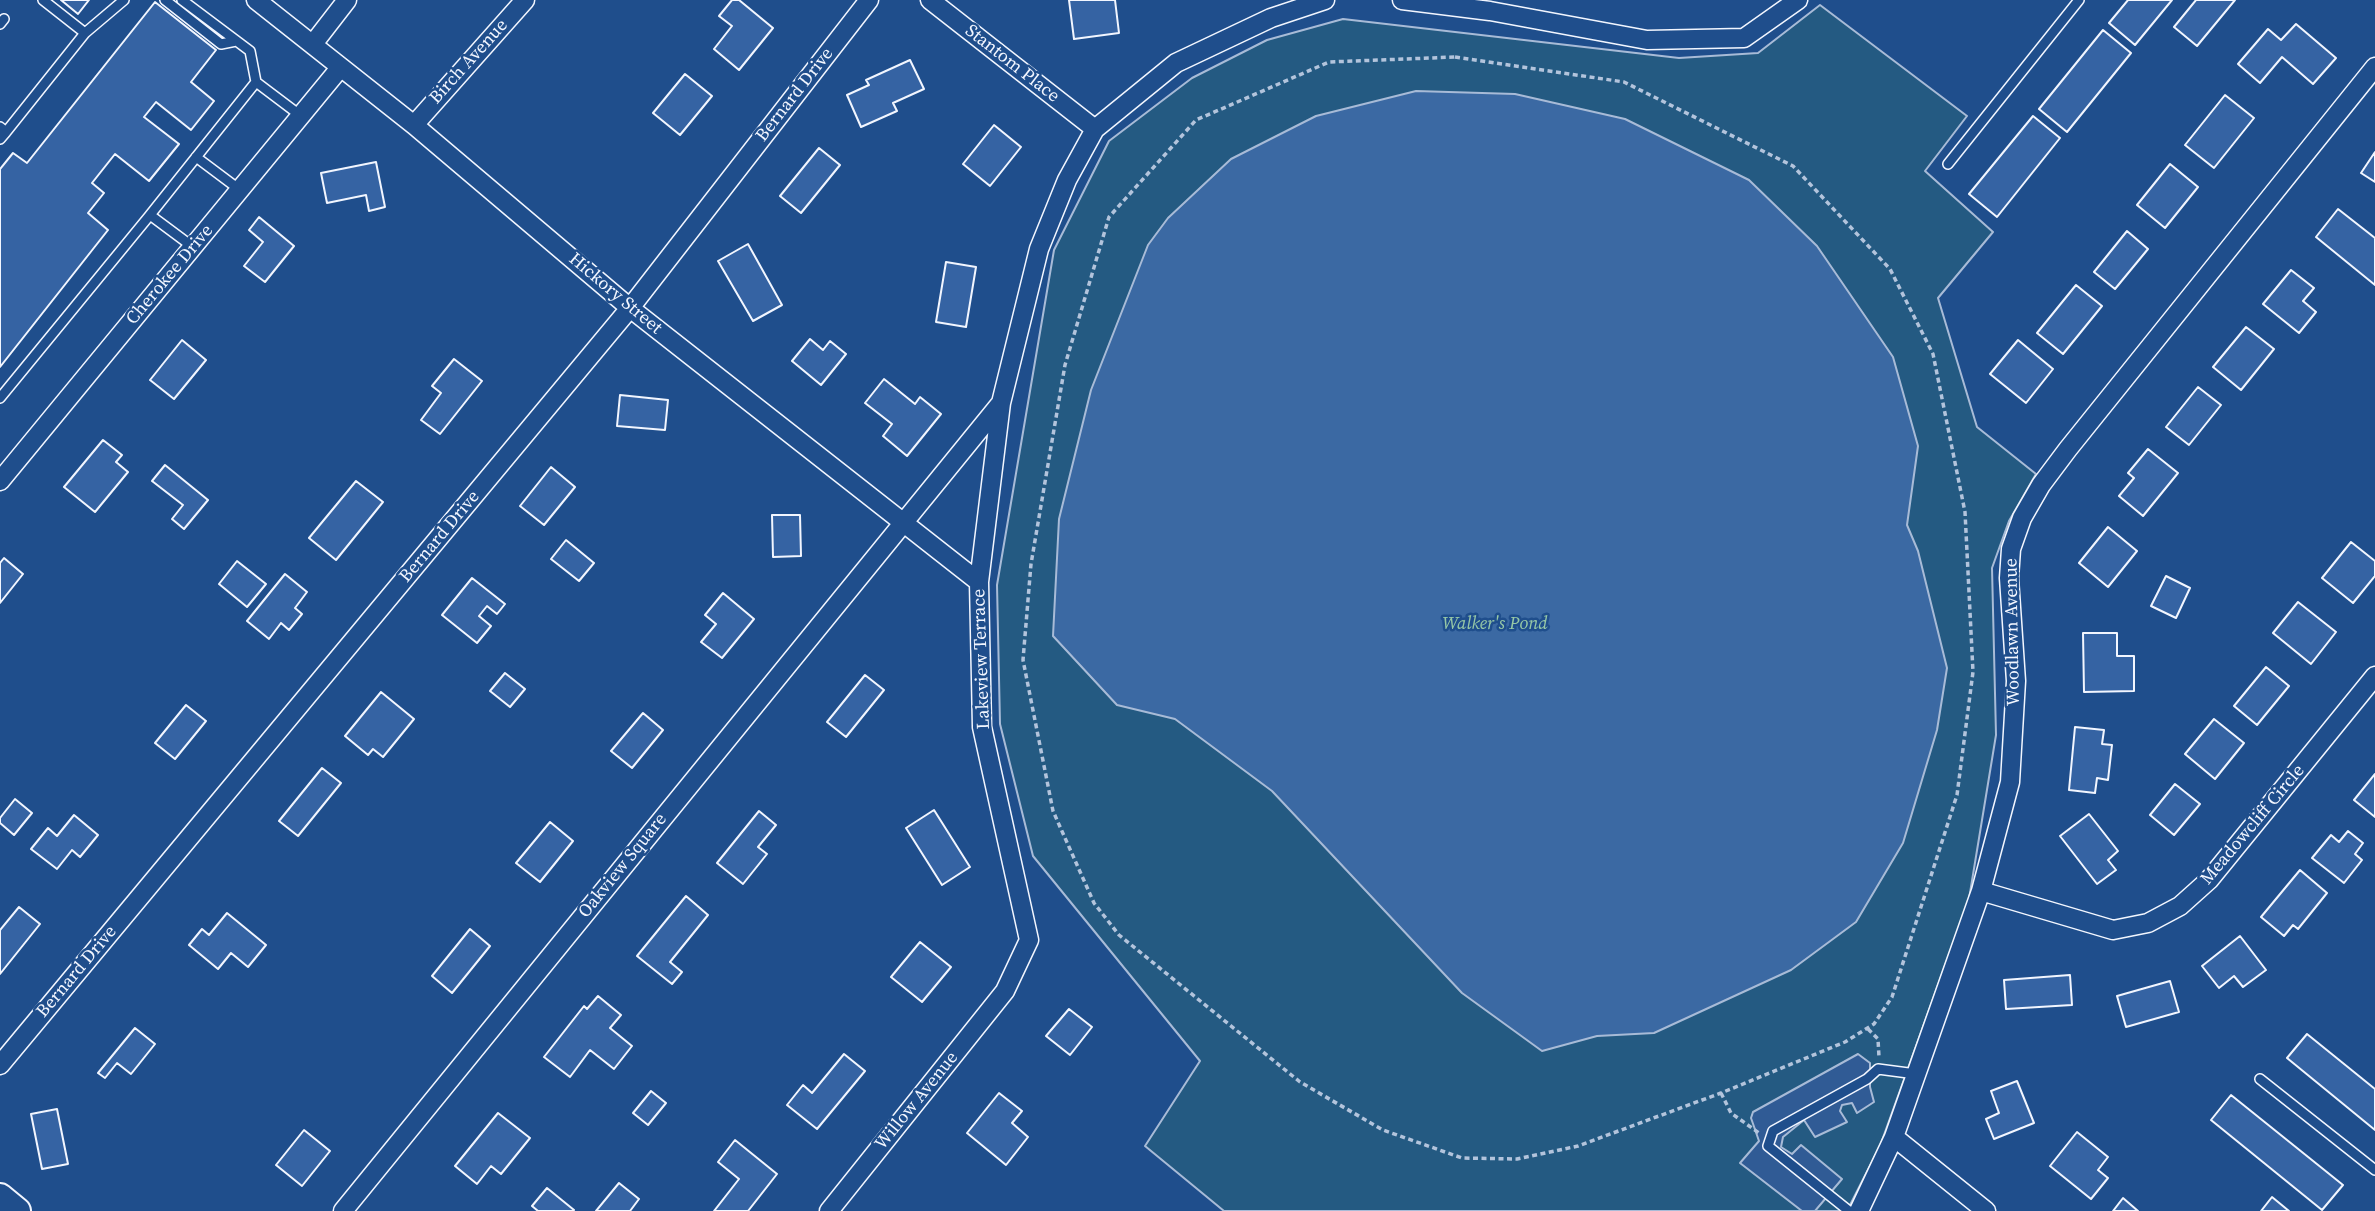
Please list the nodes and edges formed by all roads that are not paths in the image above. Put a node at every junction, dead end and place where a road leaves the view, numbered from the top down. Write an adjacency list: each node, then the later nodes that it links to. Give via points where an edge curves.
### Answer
1 (43, 0): 14 (lane)
2 (124, 0): 14 (lane)
3 (165, 0): 15 (lane, via 221,44)
4 (182, 0): 15 (lane)
5 (256, 0): 16 (street, Hickory Street)
6 (347, 0): 16 (street)
7 (525, 0): 21 (street, Birch Avenue)
8 (869, 0): 29 (street, Bernard Drive)
9 (930, 0): 22 (street, Stantom Place)
10 (1325, 0): 22 (street, Lakeview Terrace, via 1271,18 1176,63)
11 (1402, 0): 12 (street, via 1647,40 1744,38)
12 (1798, 0)
13 (2080, 0): 25 (lane)
14 (85, 33): 23 (lane)
15 (236, 41): 19 (lane, via 250,51)
16 (313, 44): 18 (street, Hickory Street)
17 (2375, 67): 36 (street, Woodlawn Avenue, via 2068,449 2022,518 2011,549 2009,578 2016,681 2010,782)
18 (340, 68): 20 (street, Cherokee Drive); 21 (street, Hickory Street)
19 (256, 82): 20 (lane); 24 (lane)
20 (301, 116): 26 (street, Cherokee Drive)
21 (414, 125): 29 (street, Hickory Street)
22 (1095, 129): 31 (street, Lakeview Terrace, via 1039,249)
23 (2, 133)
24 (196, 157): 26 (lane); 27 (lane)
25 (1948, 164)
26 (240, 190): 28 (street, Cherokee Drive)
27 (150, 215): 28 (lane); 30 (lane)
28 (193, 247): 32 (street, Cherokee Drive)
29 (630, 308): 33 (street, Hickory Street); 38 (street, Bernard Drive)
30 (0, 398)
31 (1001, 403): 33 (street, Lakeview Terrace); 34 (street, Lakeview Terrace)
32 (0, 481)
33 (902, 522): 34 (street, Hickory Street); 45 (street, Oakview Square)
34 (979, 582): 37 (street, Lakeview Terrace, via 982,727 1029,940)
35 (2375, 676): 36 (street, Meadowcliff Circle, via 2209,880 2180,906 2148,923 2113,930)
36 (1981, 891): 39 (street, Woodlawn Avenue)
37 (1004, 990): 46 (street, Willow Avenue)
38 (0, 1065)
39 (1916, 1074): 41 (street, Woodlawn Avenue); 47 (lane, via 1878,1069 1773,1131 1768,1146)
40 (2260, 1079): 42 (lane)
41 (1894, 1137): 48 (street, Woodlawn Avenue); 49 (street)
42 (2375, 1170)
43 (0, 1197): 44 (street)
44 (17, 1211)
45 (343, 1211)
46 (829, 1211)
47 (1849, 1211)
48 (1859, 1211)
49 (1986, 1211)

